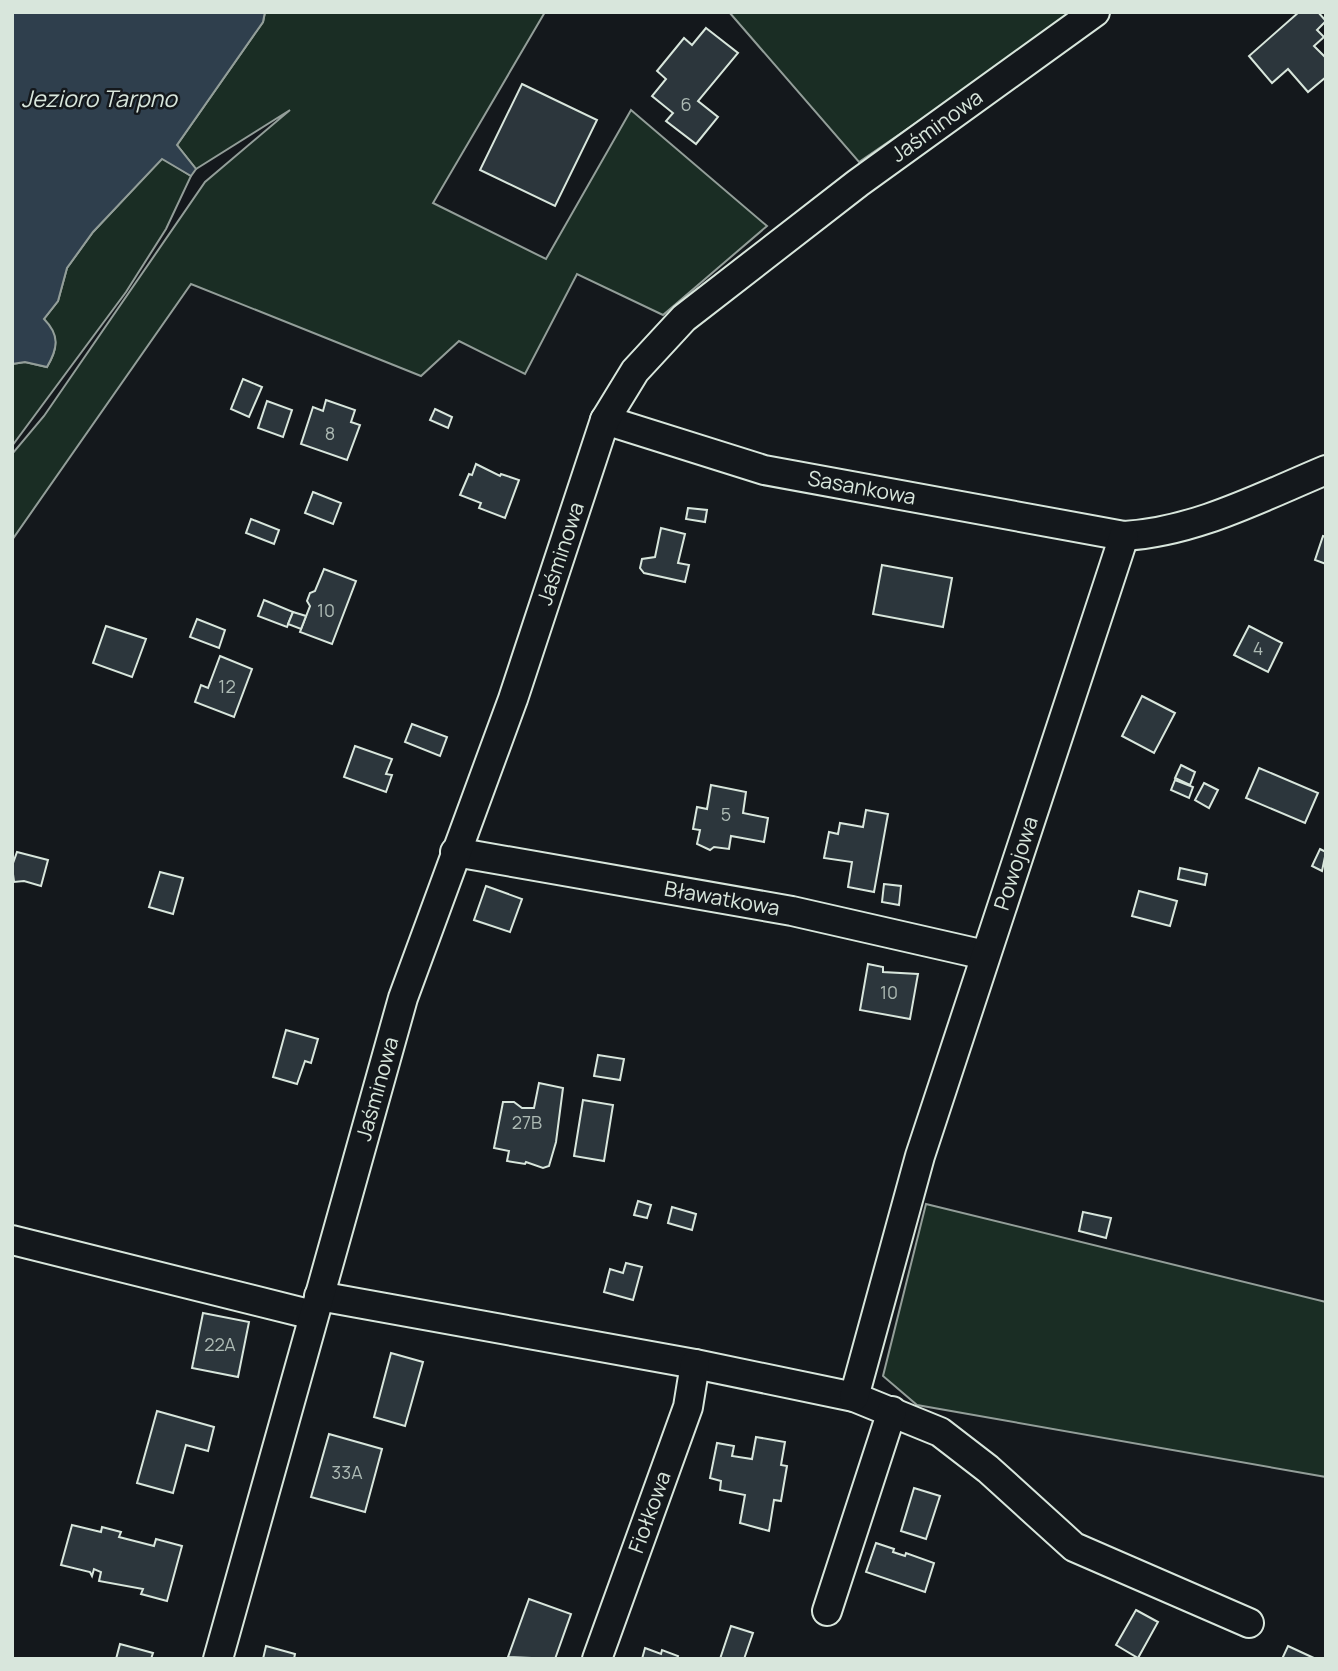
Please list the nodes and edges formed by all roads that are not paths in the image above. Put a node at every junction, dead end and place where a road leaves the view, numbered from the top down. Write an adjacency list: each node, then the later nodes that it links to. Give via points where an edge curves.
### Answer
1 (1095, 12): 2 (street, Jaśminowa, via 858,183 684,318 635,371)
2 (605, 420): 4 (street, Sasankowa, via 764,470); 5 (street, Jaśminowa, via 513,699)
3 (1326, 470): 4 (street, via 1200,522)
4 (1124, 536): 6 (street, Powojowa)
5 (455, 852): 6 (street, Bławatkowa, via 792,911); 8 (street, Jaśminowa, via 402,998)
6 (985, 956): 10 (street, Powojowa, via 920,1156)
7 (12, 1240): 8 (street)
8 (316, 1305): 9 (street); 14 (street, Jaśminowa)
9 (695, 1364): 10 (street); 15 (street, Fiołkowa, via 688,1407)
10 (854, 1397): 11 (street)
11 (892, 1410): 12 (street); 13 (street, via 940,1432 1074,1547)
12 (827, 1611)
13 (1249, 1623)
14 (218, 1659)
15 (597, 1659)

